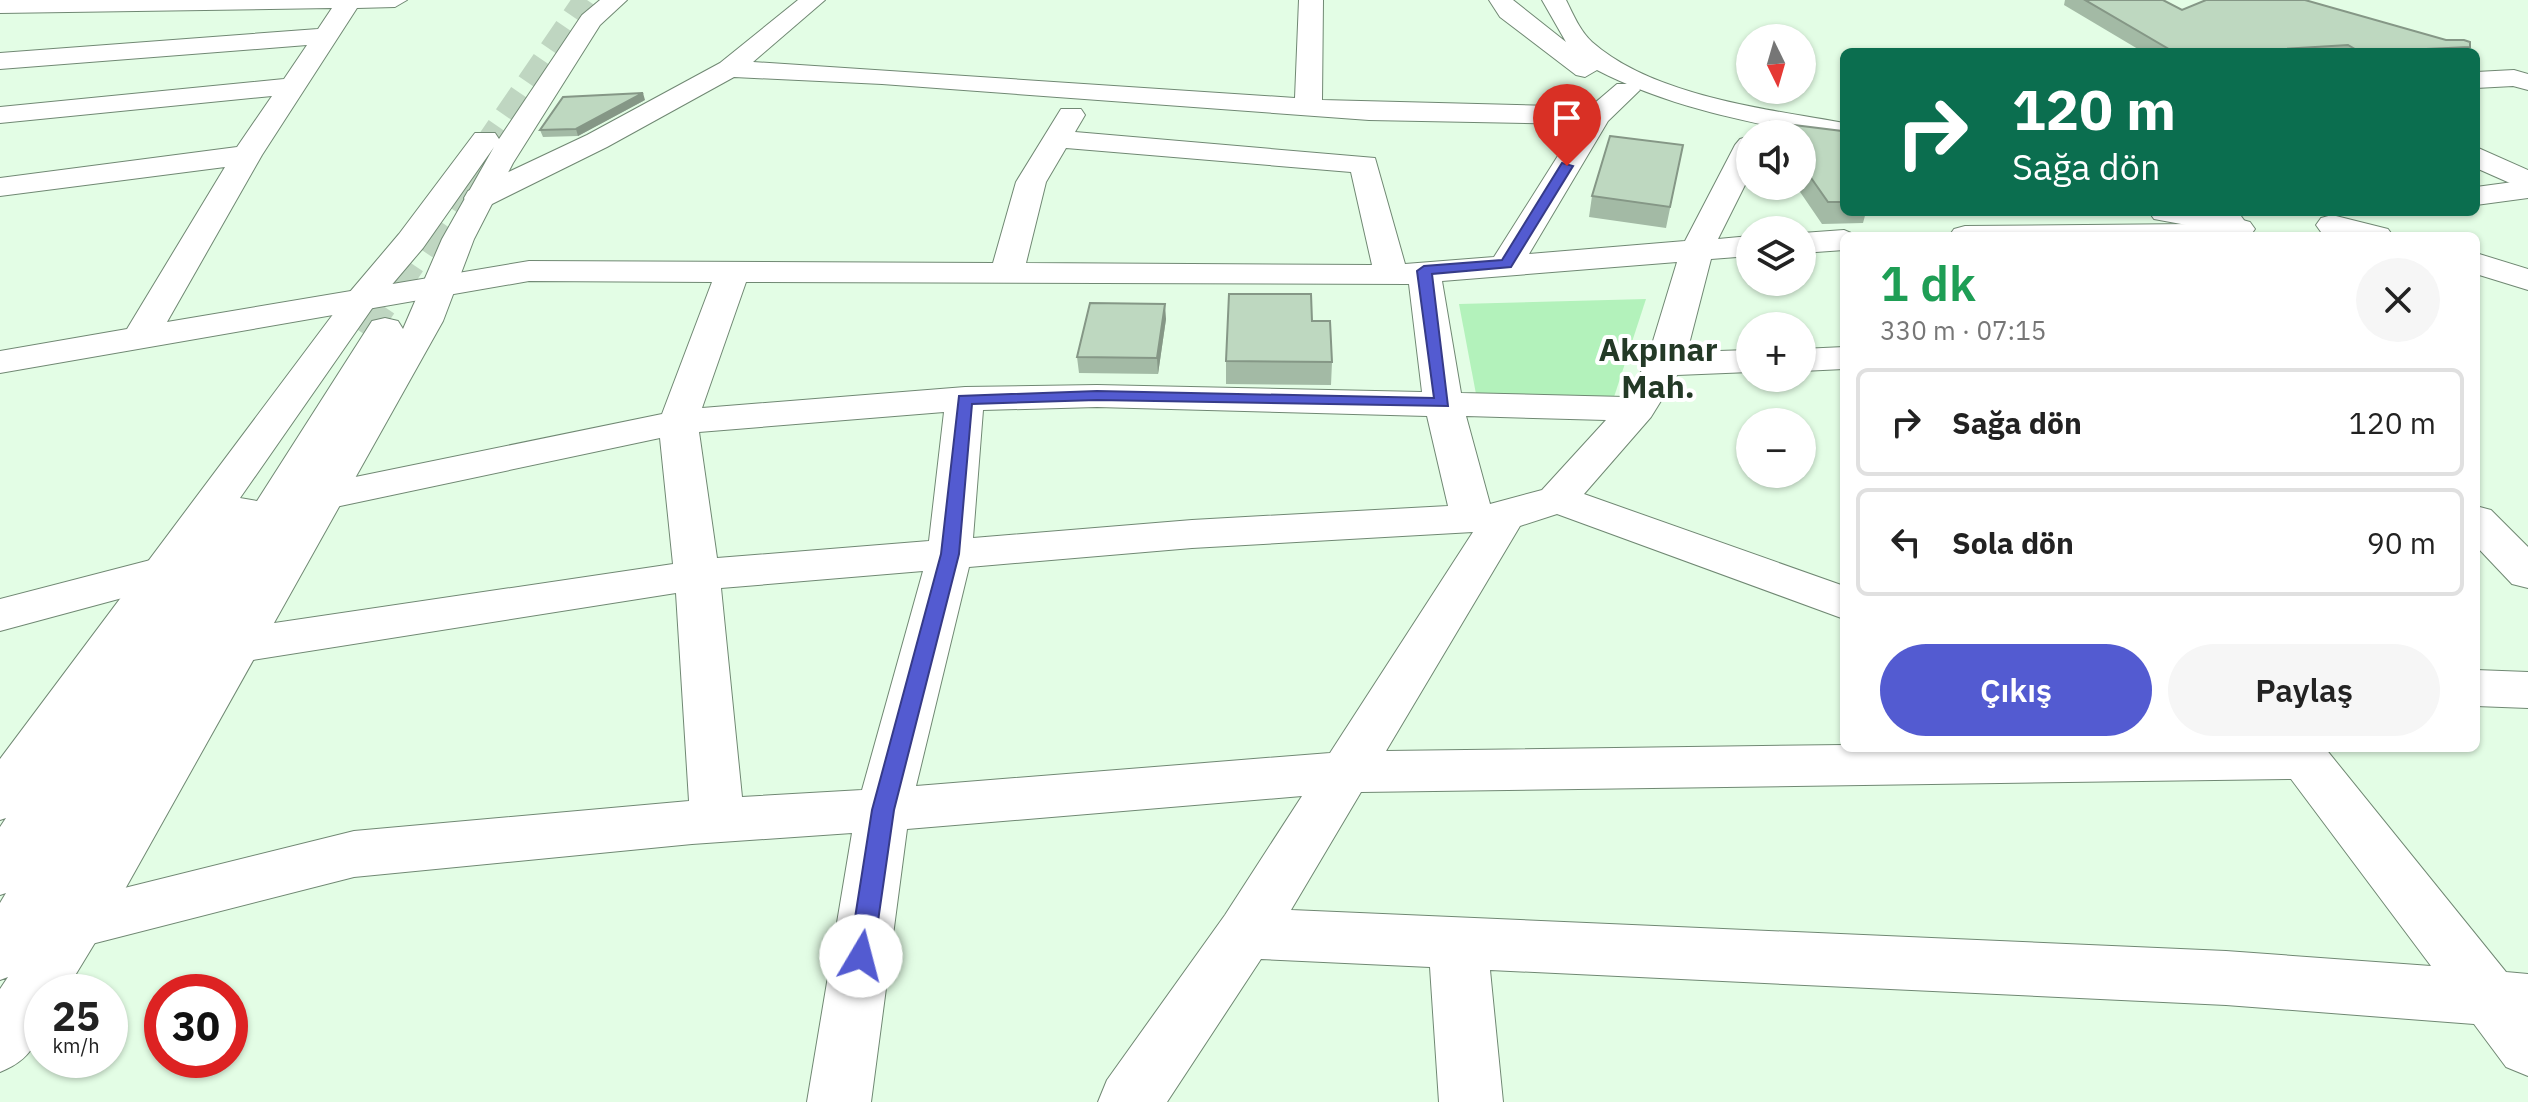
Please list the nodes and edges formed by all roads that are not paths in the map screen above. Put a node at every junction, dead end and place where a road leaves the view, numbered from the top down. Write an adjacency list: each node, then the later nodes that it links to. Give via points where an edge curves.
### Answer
1 (395, 0): 8 (street)
2 (573, 0): 57 (street, via 570,22 411,241)
3 (615, 0): 38 (street, via 591,20)
4 (813, 0): 16 (street)
5 (1311, 0): 22 (street)
6 (1501, 0): 20 (street, via 1568,58)
7 (1554, 0): 26 (street, via 1584,48 1617,70 1704,101)
8 (349, 1): 9 (street); 11 (street)
9 (150, 5): 10 (street); 12 (street)
10 (0, 6)
11 (322, 36): 12 (street); 19 (street)
12 (69, 58): 15 (street)
13 (2480, 59): 18 (street)
14 (0, 61): 15 (street)
15 (35, 61): 23 (street)
16 (729, 69): 21 (street); 38 (street)
17 (2480, 80): 18 (street)
18 (2521, 80)
19 (292, 86): 23 (street); 30 (street)
20 (1627, 90): 24 (street); 25 (street)
21 (1085, 91): 22 (street); 27 (street)
22 (1299, 107): 24 (street); 31 (street)
23 (0, 115)
24 (1597, 116): 48 (street)
25 (1736, 128)
26 (1840, 131)
27 (1057, 139): 31 (street); 52 (street, via 1031,182)
28 (1816, 139): 29 (street)
29 (1840, 144)
30 (247, 155): 35 (street); 58 (street)
31 (1279, 157): 51 (street, via 1364,164)
32 (2480, 158): 34 (street)
33 (1736, 172): 47 (street)
34 (2528, 182)
35 (0, 187)
36 (2528, 189): 37 (street)
37 (2480, 195)
38 (479, 198): 54 (street)
39 (2187, 216): 41 (street)
40 (2332, 220): 43 (street)
41 (2237, 225): 42 (street)
42 (2206, 232)
43 (2366, 232)
44 (1840, 240): 45 (street)
45 (1816, 242)
46 (1736, 247): 47 (street)
47 (1697, 249): 48 (street); 63 (street)
48 (1506, 264): 51 (street)
49 (2480, 264): 53 (street)
50 (733, 271): 52 (street); 54 (street, via 529,271); 67 (street)
51 (1408, 273): 52 (street); 65 (street)
52 (1006, 275)
53 (2528, 280)
54 (440, 285): 57 (street); 68 (street)
55 (2480, 288): 56 (street)
56 (2528, 303)
57 (369, 321): 58 (street); 73 (street); 86 (street); 90 (street)
58 (142, 335): 62 (street)
59 (1840, 358): 60 (street)
60 (1816, 359)
61 (1736, 361): 63 (street)
62 (0, 362)
63 (1665, 364): 66 (street)
64 (965, 399): 65 (street, via 1097,396); 67 (street); 72 (street)
65 (1443, 403): 66 (street); 70 (street)
66 (1637, 409): 69 (street)
67 (678, 422): 68 (street); 75 (street)
68 (326, 496): 78 (street)
69 (1557, 499): 70 (street); 76 (street)
70 (1488, 518): 72 (street); 82 (street)
71 (2480, 524): 74 (street)
72 (950, 554): 75 (street); 84 (street)
73 (162, 572): 77 (street); 83 (street)
74 (2528, 573)
75 (697, 575): 78 (street); 85 (street)
76 (1840, 602)
77 (0, 615)
78 (240, 645): 87 (street)
79 (2480, 688): 80 (street)
80 (2528, 690)
81 (2300, 754): 82 (street); 91 (street)
82 (1347, 772): 84 (street); 88 (street)
83 (0, 799)
84 (883, 810): 85 (street); 93 (street)
85 (717, 820): 87 (street, via 354,854)
86 (0, 872)
87 (76, 923): 92 (street)
88 (1246, 933): 89 (street); 94 (street)
89 (1458, 942): 91 (street, via 2226,978); 95 (street)
90 (0, 954)
91 (2517, 1016)
92 (0, 1043)
93 (839, 1102)
94 (1130, 1102)
95 (1471, 1102)

